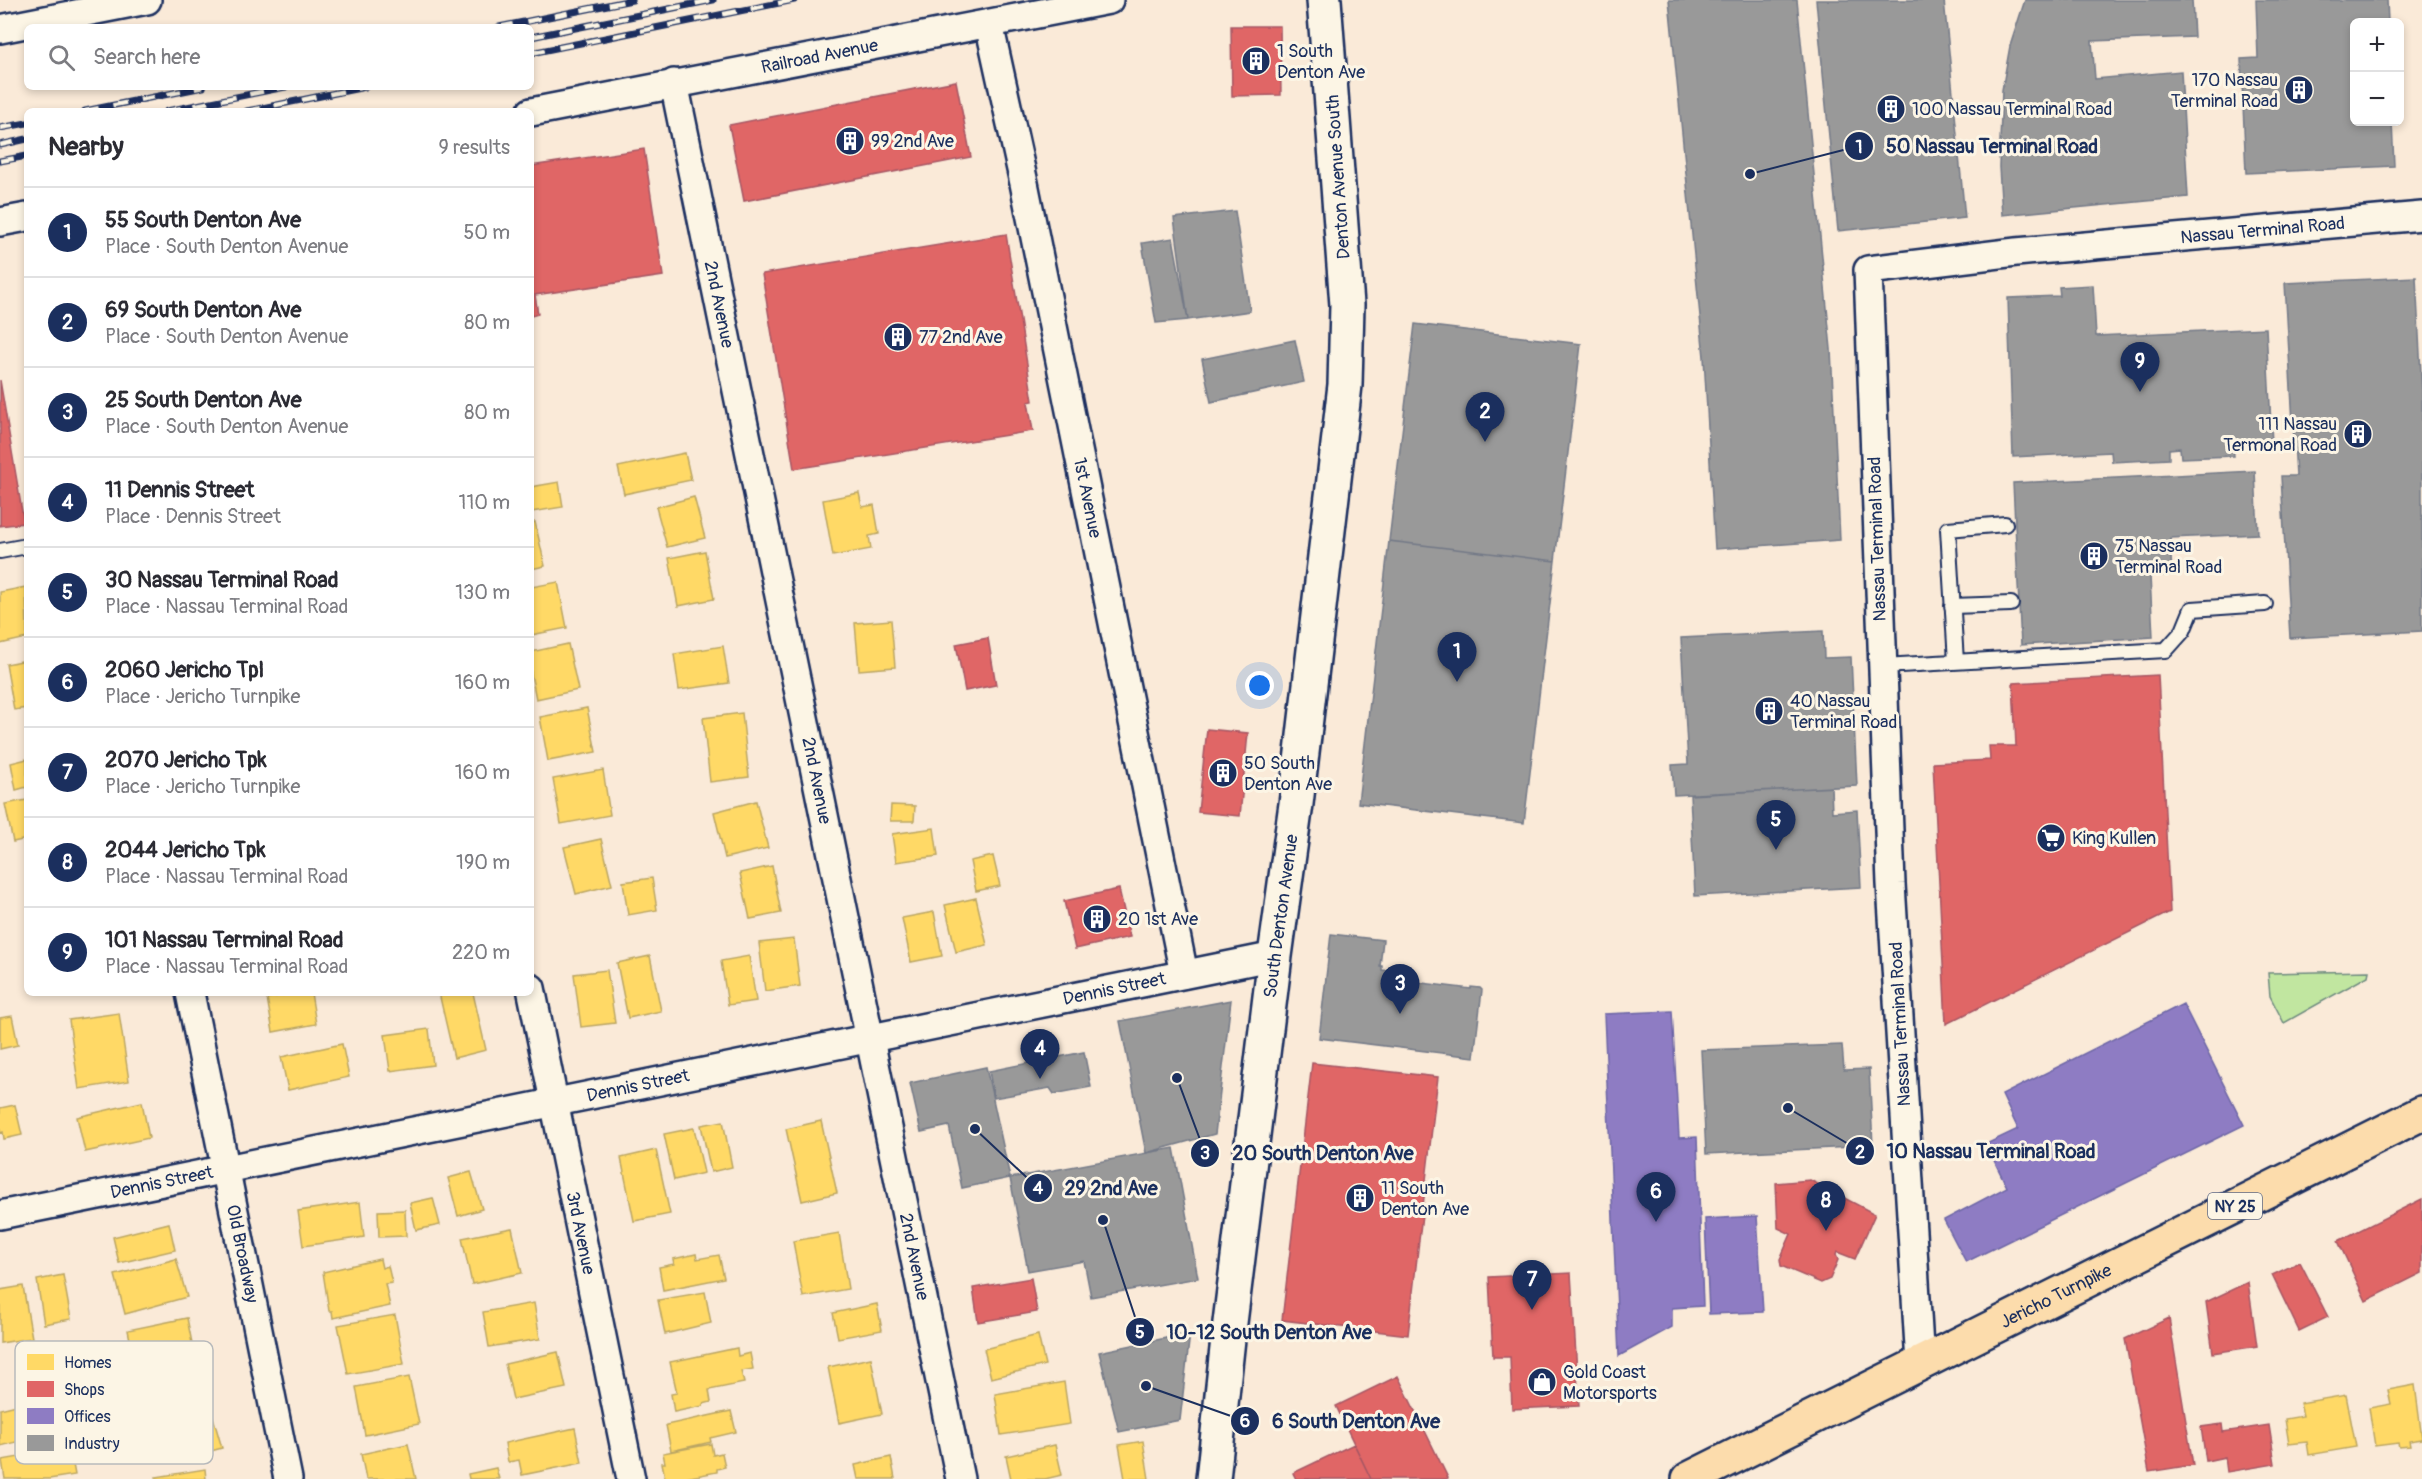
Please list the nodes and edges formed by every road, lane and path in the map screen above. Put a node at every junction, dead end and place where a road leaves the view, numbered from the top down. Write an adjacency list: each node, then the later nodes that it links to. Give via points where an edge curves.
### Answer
1 (147, 0): 4 (street)
2 (1109, 0): 5 (street, Railroad Avenue)
3 (1324, 0): 12 (street, Denton Avenue South, via 1347,294)
4 (58, 9): 6 (street)
5 (989, 24): 7 (street, Railroad Avenue); 22 (street, 1st Avenue)
6 (0, 29)
7 (674, 83): 8 (street, Railroad Avenue); 25 (street, 2nd Avenue)
8 (534, 111)
9 (2422, 216): 20 (street, Nassau Terminal Road, via 2016,252 1868,270)
10 (24, 218): 11 (street)
11 (0, 222)
12 (1346, 354): 21 (street, South Denton Avenue, via 1303,746)
13 (2004, 524): 18 (lane, via 1948,529)
14 (24, 547): 15 (lane)
15 (0, 551)
16 (2011, 604): 18 (lane)
17 (2265, 604): 19 (lane, via 2192,609 2183,631 2166,650)
18 (1952, 606): 19 (lane)
19 (1956, 662): 20 (lane)
20 (1883, 666): 30 (street, Nassau Terminal Road, via 1891,884)
21 (1275, 956): 22 (street, Dennis Street); 34 (street, South Denton Avenue)
22 (1184, 974): 25 (street, Dennis Street)
23 (191, 996): 28 (street, Old Broadway)
24 (533, 996): 26 (street, 3rd Avenue)
25 (871, 1038): 26 (street, Dennis Street); 33 (street, 2nd Avenue)
26 (554, 1102): 28 (street, Dennis Street); 32 (street, 3rd Avenue)
27 (2422, 1113): 30 (main road, Jericho Turnpike / NY 25)
28 (226, 1169): 29 (street, Dennis Street); 31 (street, Old Broadway)
29 (0, 1215)
30 (1920, 1364): 35 (main road, Jericho Turnpike / NY 25)
31 (288, 1479)
32 (630, 1479)
33 (960, 1479)
34 (1213, 1479)
35 (1689, 1479)

